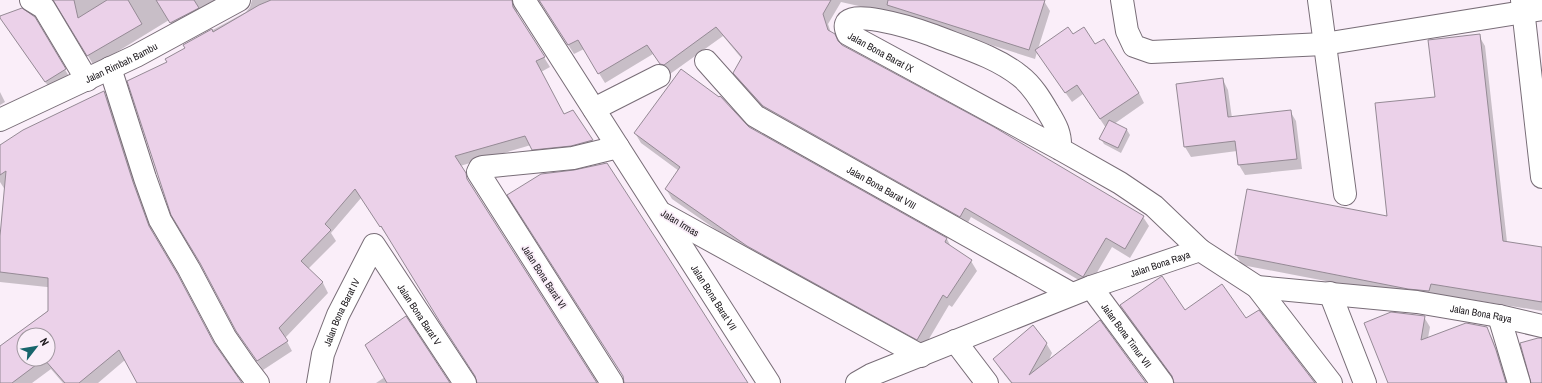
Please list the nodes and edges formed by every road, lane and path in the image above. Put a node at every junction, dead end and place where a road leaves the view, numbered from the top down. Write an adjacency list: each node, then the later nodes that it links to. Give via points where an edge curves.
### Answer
1 (31, 0): 11 (street, via 44,8)
2 (239, 0): 9 (street, Jalan Rimbah Bambu)
3 (524, 0): 12 (street, Jalan Irmas)
4 (1122, 0): 7 (street, via 1127,31 1134,46 1151,52)
5 (1319, 0): 7 (street)
6 (1529, 7): 7 (street); 16 (street)
7 (1324, 44): 17 (street)
8 (706, 61): 22 (street, Jalan Bona Barat VIII, via 755,116)
9 (110, 68): 11 (street, Jalan Rimbah Bambu); 28 (street, via 160,220 225,337)
10 (659, 76): 12 (street)
11 (87, 80): 13 (street, Jalan Rimbah Bambu)
12 (594, 109): 14 (street, Jalan Irmas)
13 (0, 120)
14 (618, 147): 18 (street, Jalan Irmas); 31 (street, Jalan Bona Barat VI, via 573,158 483,167 478,172)
15 (1060, 148): 15 (street, Jalan Bona Barat IX, via 848,34 848,20 851,17 862,16 911,27 997,60 1021,77 1041,100 1061,137); 20 (street, Jalan Bona Barat IX, via 1154,206)
16 (1542, 177)
17 (1345, 194)
18 (660, 212): 27 (street, Jalan Irmas); 32 (street, Jalan Bona Barat VII)
19 (374, 244): 29 (street, Jalan Bona Barat IV, via 338,315 323,354); 30 (street, Jalan Bona Barat V)
20 (1200, 250): 21 (street, Jalan Bona Raya); 22 (street, Jalan Bona Raya)
21 (1258, 287): 23 (street, Jalan Bona Raya); 36 (street)
22 (1082, 290): 26 (street, Jalan Bona Raya); 35 (street, Jalan Bona Timur VII)
23 (1330, 294): 24 (street, Jalan Bona Raya, via 1417,302); 37 (street)
24 (1499, 316): 25 (street, Jalan Bona Raya); 38 (street)
25 (1542, 326)
26 (955, 341): 27 (street, Jalan Bona Raya); 34 (street)
27 (921, 356): 33 (street, Jalan Bona Raya)
28 (258, 383)
29 (318, 383)
30 (465, 383)
31 (612, 383)
32 (769, 383)
33 (857, 383)
34 (986, 383)
35 (1162, 383)
36 (1330, 383)
37 (1365, 383)
38 (1519, 383)

